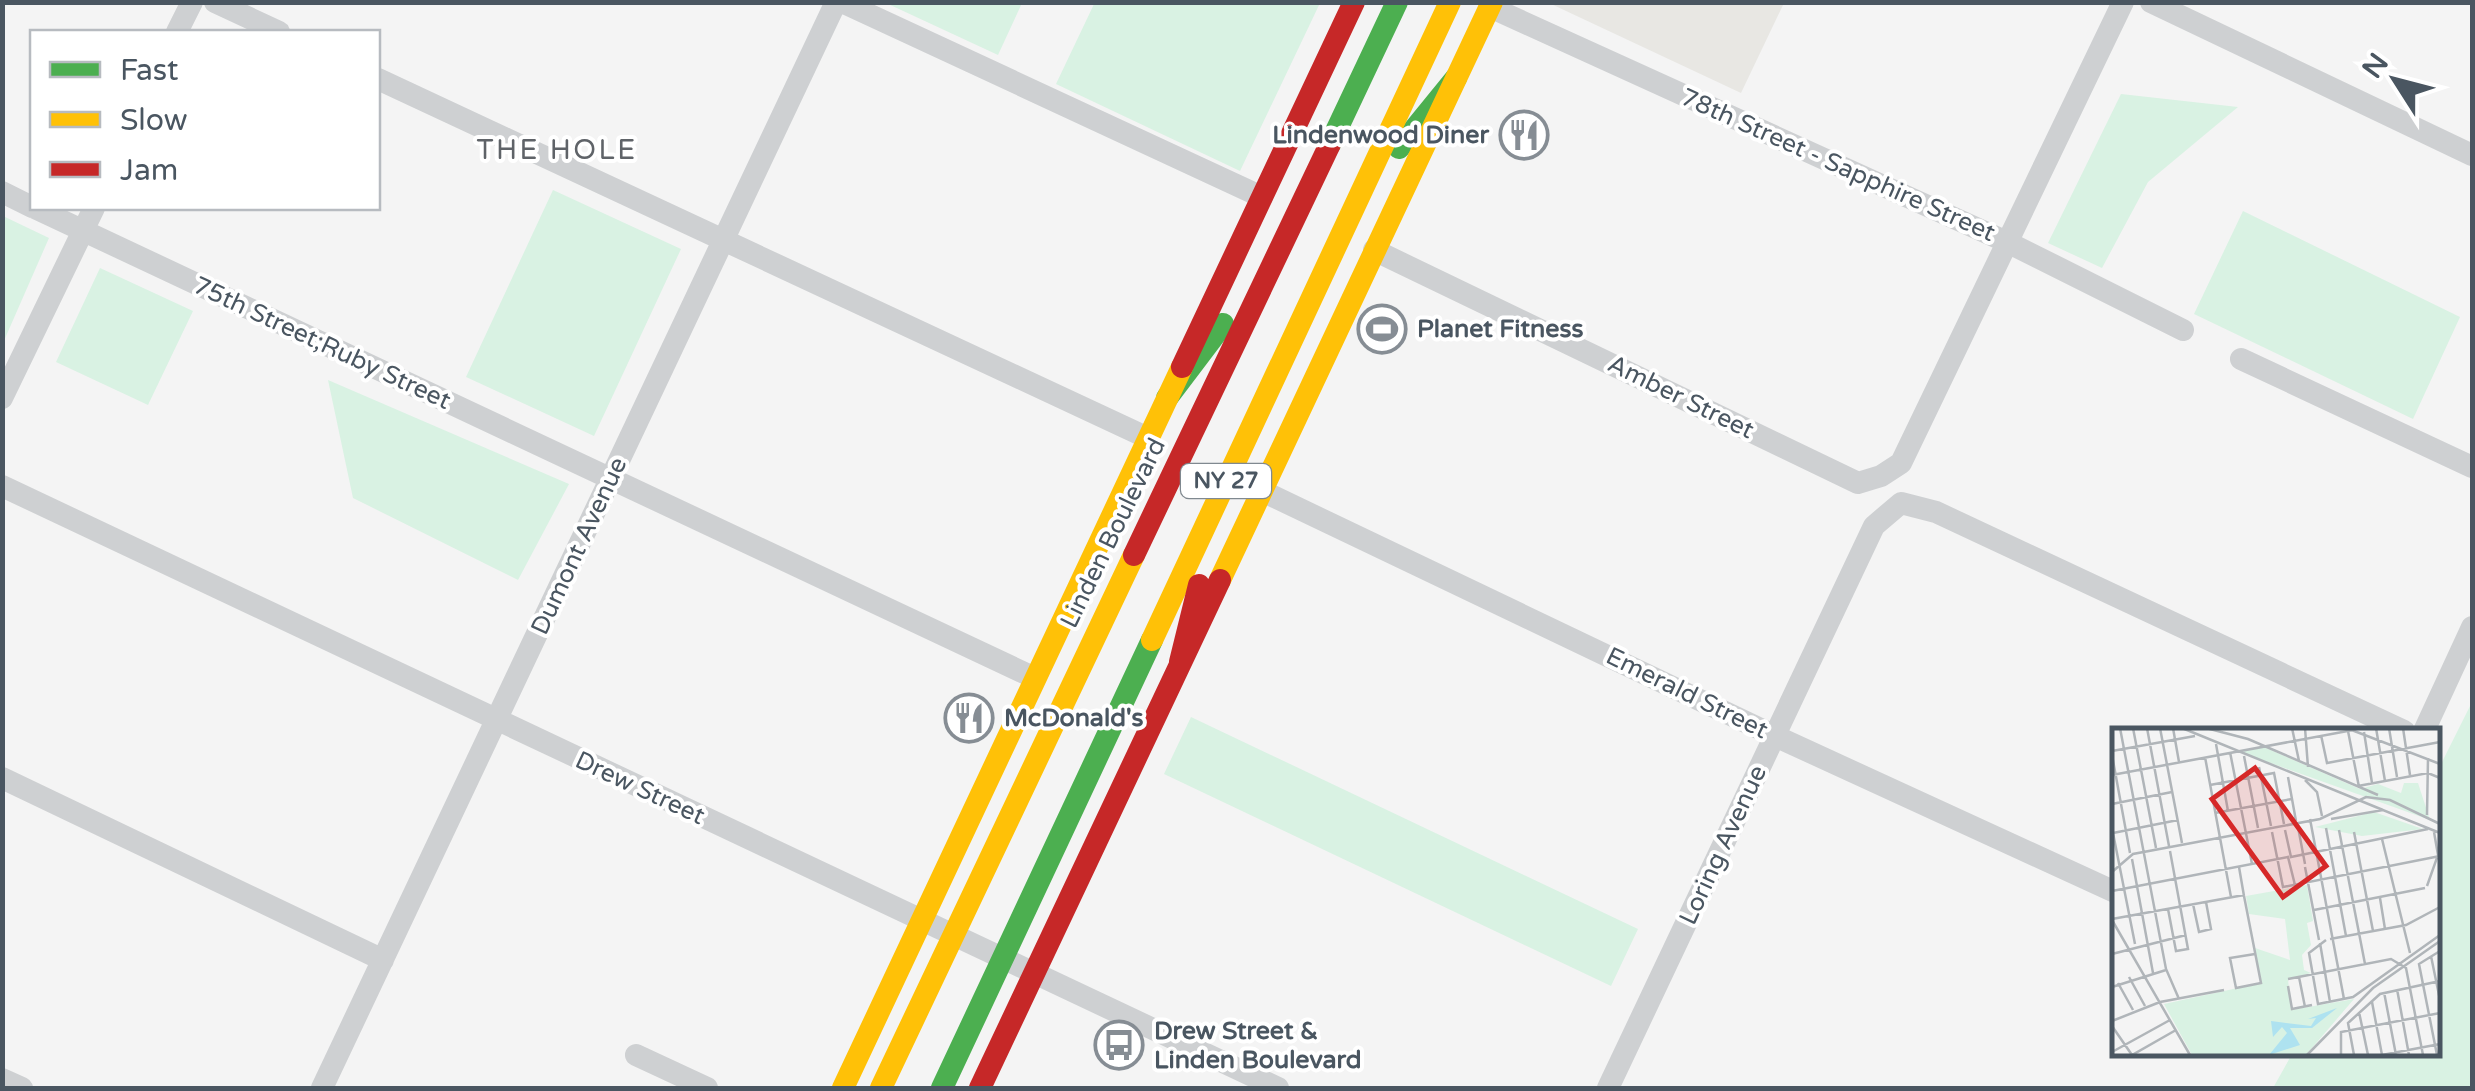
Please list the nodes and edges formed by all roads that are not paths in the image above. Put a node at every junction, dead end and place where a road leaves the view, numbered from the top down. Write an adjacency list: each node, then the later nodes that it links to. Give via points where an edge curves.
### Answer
1 (192, 2): 10 (street)
2 (215, 2): 11 (street)
3 (839, 2): 16 (street); 22 (street, Dumont Avenue)
4 (1354, 2): 16 (main road, Linden Boulevard)
5 (1396, 2): 24 (main road, Linden Boulevard / NY 27)
6 (1450, 2): 17 (main road, NY 27)
7 (2123, 2): 23 (street)
8 (2151, 2): 14 (street)
9 (1491, 5): 12 (main road); 23 (street, 78th Street - Sapphire Street)
10 (179, 30)
11 (275, 30)
12 (1456, 78): 17 (main road); 25 (main road)
13 (380, 80): 22 (street)
14 (2472, 155)
15 (2, 192): 18 (street, 75th Street;Ruby Street)
16 (1262, 197): 29 (main road, Linden Boulevard)
17 (1358, 199): 34 (main road, NY 27)
18 (30, 205)
19 (40, 210): 21 (street, 75th Street;Ruby Street)
20 (93, 210): 21 (street)
21 (83, 231): 28 (street); 32 (street, 75th Street;Ruby Street)
22 (723, 241): 30 (street); 32 (street, Dumont Avenue)
23 (2008, 243): 25 (street, Amber Street, via 1901,463 1858,482); 26 (street, 78th Street - Sapphire Street)
24 (1280, 247): 29 (main road); 46 (main road, Linden Boulevard / NY 27)
25 (1374, 250): 35 (main road)
26 (2183, 330)
27 (2241, 358): 31 (street)
28 (2, 398)
29 (1167, 398): 30 (main road, Linden Boulevard)
30 (1148, 438): 38 (main road, Linden Boulevard)
31 (2472, 467)
32 (610, 479): 38 (street, 75th Street;Ruby Street); 39 (street, Dumont Avenue)
33 (2, 486): 39 (street, Drew Street)
34 (1222, 490): 37 (main road); 48 (main road, NY 27)
35 (1260, 490): 37 (main road); 42 (street, Emerald Street)
36 (2472, 627): 41 (street)
37 (1180, 662): 49 (main road)
38 (1035, 678): 45 (main road, Linden Boulevard)
39 (496, 720): 45 (street, Drew Street); 47 (street, Dumont Avenue)
40 (2398, 728): 42 (street, Loring Avenue, via 1936,512 1901,503 1874,526)
41 (2425, 728)
42 (1775, 736): 44 (street, Emerald Street); 60 (street, Loring Avenue)
43 (2, 778): 47 (street)
44 (2112, 891)
45 (920, 921): 46 (street, Drew Street); 55 (main road, Linden Boulevard)
46 (951, 935): 48 (street, Drew Street); 56 (main road, Linden Boulevard / NY 27)
47 (383, 960): 53 (street, Dumont Avenue)
48 (1004, 960): 49 (street, Drew Street); 57 (main road, NY 27)
49 (1034, 974): 58 (main road); 59 (street, Drew Street)
50 (636, 1055): 54 (street)
51 (2, 1079): 52 (street)
52 (22, 1088)
53 (322, 1088)
54 (707, 1088)
55 (843, 1088)
56 (881, 1088)
57 (942, 1088)
58 (980, 1088)
59 (1278, 1088)
60 (1608, 1088)

